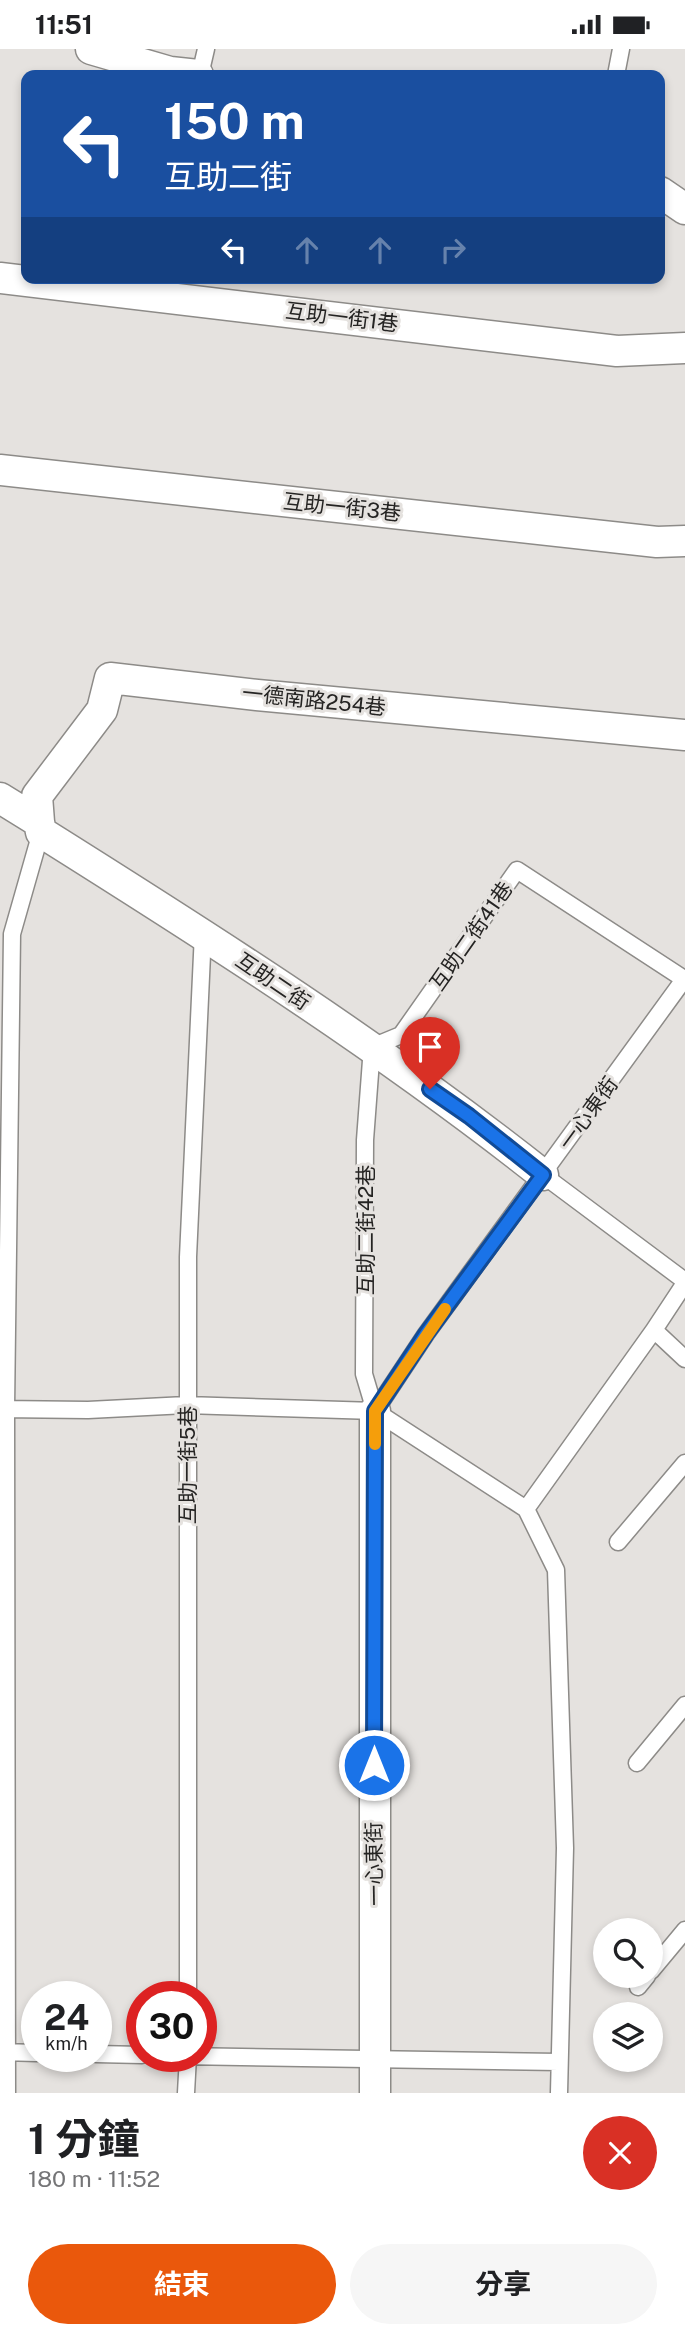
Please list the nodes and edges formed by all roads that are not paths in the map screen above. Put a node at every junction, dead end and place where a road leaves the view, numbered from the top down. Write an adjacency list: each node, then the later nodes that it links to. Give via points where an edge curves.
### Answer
1 (91, 49): 4 (street)
2 (206, 49): 5 (lane)
3 (621, 49): 6 (lane)
4 (163, 70)
5 (200, 70)
6 (616, 70)
7 (665, 195): 8 (street)
8 (685, 209)
9 (0, 278): 10 (street, 互助一街1巷)
10 (21, 280)
11 (51, 284): 12 (street, 互助一街1巷, via 617,351)
12 (685, 348)
13 (0, 470): 14 (street, 互助一街3巷, via 657,542)
14 (685, 541)
15 (685, 735): 17 (street, 一德南路254巷, via 110,678 102,710 37,796)
16 (0, 798): 17 (street, 互助二街)
17 (40, 827): 18 (street, 互助二街); 26 (lane, via 12,934)
18 (203, 933): 20 (street, 互助二街); 25 (lane, 互助一街5巷, via 188,1257)
19 (685, 978): 20 (lane, 互助二街41巷, via 517,870 401,1035); 21 (lane, 一心東街)
20 (372, 1047): 21 (street, 互助二街); 27 (lane, 互助二街42巷, via 365,1140 364,1374)
21 (543, 1175): 22 (lane); 27 (lane, 一心東街)
22 (685, 1282): 23 (lane)
23 (654, 1330): 24 (lane); 29 (lane)
24 (685, 1359)
25 (187, 1405): 26 (lane); 27 (lane); 35 (lane, 互助一街5巷)
26 (3, 1409): 36 (lane)
27 (375, 1411): 29 (lane); 38 (street, 一心東街)
28 (685, 1463): 30 (lane)
29 (526, 1509): 39 (lane, via 556,1570 565,1848)
30 (618, 1542)
31 (685, 1705): 32 (lane)
32 (636, 1763)
33 (685, 1930): 34 (lane)
34 (663, 1957)
35 (188, 1981)
36 (4, 2052): 41 (lane)
37 (217, 2056): 38 (lane)
38 (376, 2059): 39 (lane); 43 (street, 一心東街)
39 (559, 2062): 44 (lane)
40 (187, 2072): 42 (lane)
41 (8, 2093)
42 (186, 2093)
43 (375, 2093)
44 (559, 2093)

